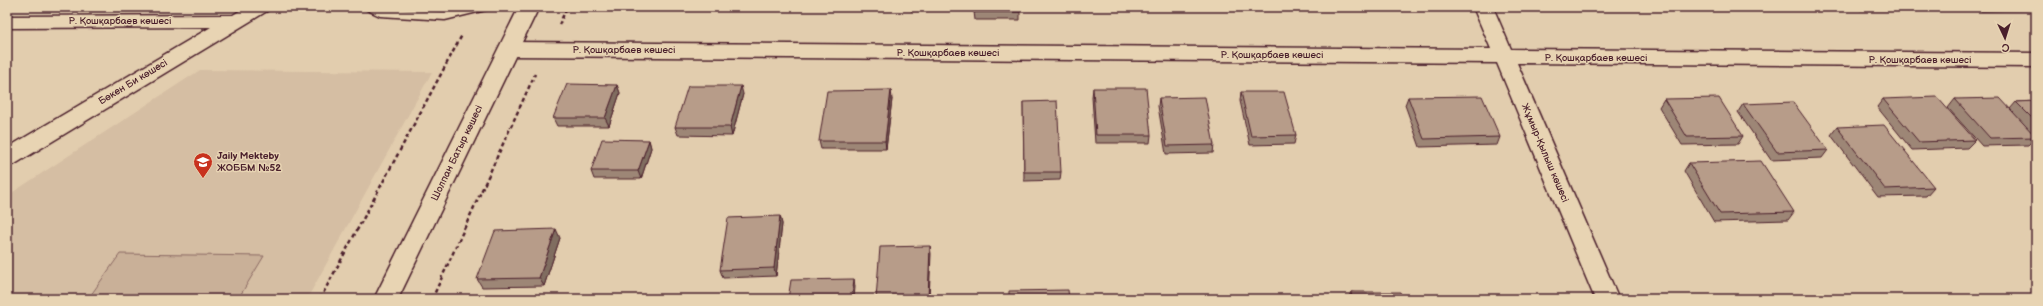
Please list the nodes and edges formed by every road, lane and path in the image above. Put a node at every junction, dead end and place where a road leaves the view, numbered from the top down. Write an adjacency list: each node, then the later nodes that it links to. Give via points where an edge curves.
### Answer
1 (260, 7): 7 (street, Бөкен Би көшесі)
2 (371, 7): 6 (lane, via 380,12 444,16)
3 (529, 7): 9 (street, Шолпан Батыр көшесі)
4 (567, 7): 10 (path)
5 (1483, 7): 11 (street, Жұмыр-Қылыш көшесі)
6 (479, 8): 14 (path)
7 (234, 21): 8 (street, Р. Қошқарбаев көшесі); 13 (street, Бөкен Би көшесі)
8 (7, 22)
9 (509, 49): 10 (street, Р. Қошқарбаев көшесі); 15 (street, Шолпан Батыр көшесі)
10 (547, 49): 11 (street, Р. Қошқарбаев көшесі); 16 (path)
11 (1504, 57): 12 (street, Р. Қошқарбаев көшесі); 17 (street, Жұмыр-Қылыш көшесі)
12 (2036, 60)
13 (7, 158)
14 (320, 299)
15 (386, 299)
16 (432, 299)
17 (1607, 299)

